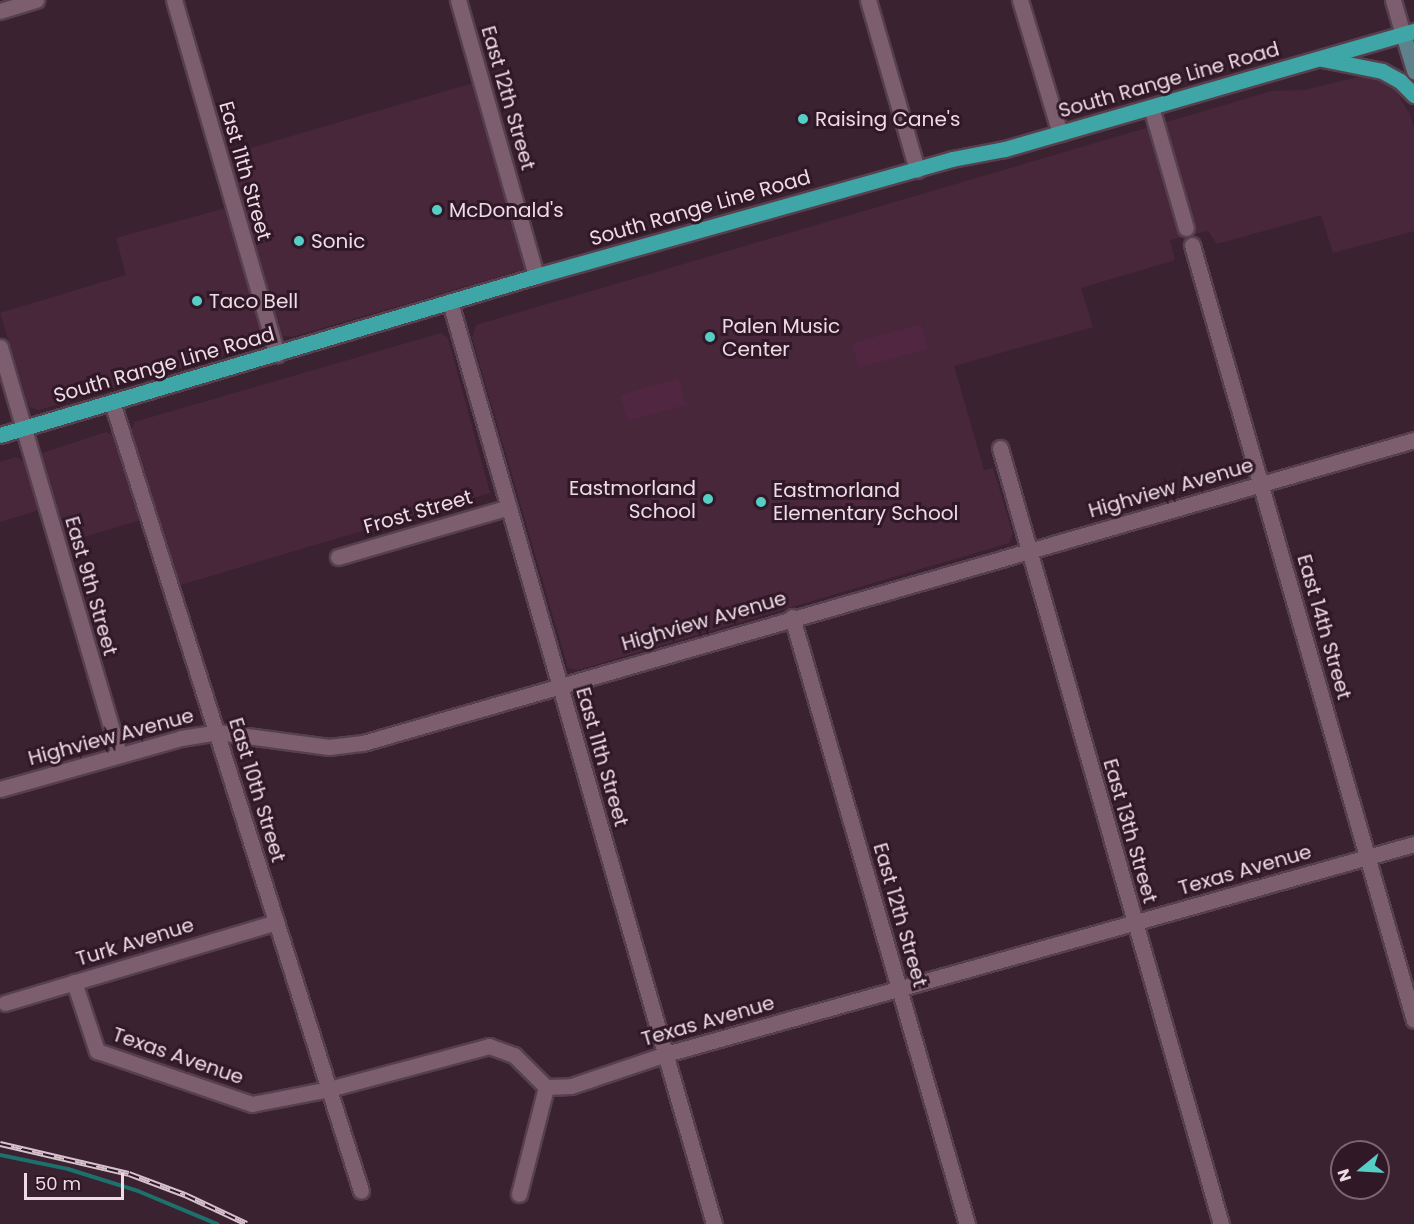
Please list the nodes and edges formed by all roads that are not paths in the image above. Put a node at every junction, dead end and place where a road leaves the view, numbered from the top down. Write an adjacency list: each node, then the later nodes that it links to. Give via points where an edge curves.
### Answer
1 (36, 0): 7 (street)
2 (174, 0): 20 (street, East 11th Street)
3 (458, 0): 17 (street, East 12th Street)
4 (868, 0): 14 (street)
5 (1020, 0): 13 (street)
6 (1393, 0): 8 (street)
7 (0, 11)
8 (1409, 32): 9 (main road, South Range Line Road); 10 (main road)
9 (1319, 58): 11 (main road, via 1382,71); 12 (main road, South Range Line Road)
10 (1414, 70)
11 (1414, 95)
12 (1152, 107): 13 (main road, South Range Line Road); 15 (street)
13 (1060, 133): 14 (main road, South Range Line Road)
14 (917, 170): 17 (main road, South Range Line Road)
15 (1186, 228)
16 (1192, 246): 26 (street, East 14th Street)
17 (536, 276): 18 (main road, South Range Line Road)
18 (450, 302): 20 (main road, South Range Line Road); 27 (street, East 11th Street)
19 (0, 347): 22 (street)
20 (276, 354): 21 (main road, South Range Line Road)
21 (112, 402): 22 (main road, South Range Line Road); 32 (street, East 10th Street)
22 (24, 428): 23 (main road, South Range Line Road); 33 (street, East 9th Street)
23 (0, 435)
24 (1414, 440): 26 (street, Highview Avenue)
25 (1000, 448): 28 (street, East 13th Street)
26 (1261, 484): 28 (street, Highview Avenue); 36 (street, East 14th Street)
27 (509, 507): 29 (street, Frost Street); 31 (street, East 11th Street)
28 (1029, 551): 30 (street, Highview Avenue); 38 (street, East 13th Street)
29 (338, 557)
30 (792, 617): 31 (street, Highview Avenue); 40 (street, East 12th Street)
31 (559, 685): 32 (street, Highview Avenue, via 363,743 329,747); 43 (street, East 11th Street)
32 (216, 732): 33 (street, Highview Avenue); 37 (street, East 10th Street)
33 (119, 755): 34 (street, Highview Avenue)
34 (0, 789)
35 (1414, 844): 36 (street, Texas Avenue)
36 (1368, 857): 38 (street, Texas Avenue); 42 (street, East 14th Street)
37 (276, 922): 39 (street, Turk Avenue); 45 (street, East 10th Street)
38 (1134, 922): 40 (street, Texas Avenue); 50 (street, East 13th Street)
39 (74, 982): 41 (street, Turk Avenue); 45 (street, Texas Avenue, via 97,1051 252,1104)
40 (899, 990): 43 (street, Texas Avenue); 49 (street, East 12th Street)
41 (5, 1003)
42 (1414, 1020)
43 (666, 1054): 44 (street, Texas Avenue, via 571,1086); 48 (street, East 11th Street)
44 (546, 1087): 45 (street, Texas Avenue, via 514,1055 489,1046); 47 (street)
45 (329, 1089): 46 (street, East 10th Street)
46 (361, 1191)
47 (519, 1194)
48 (714, 1224)
49 (967, 1224)
50 (1221, 1224)

